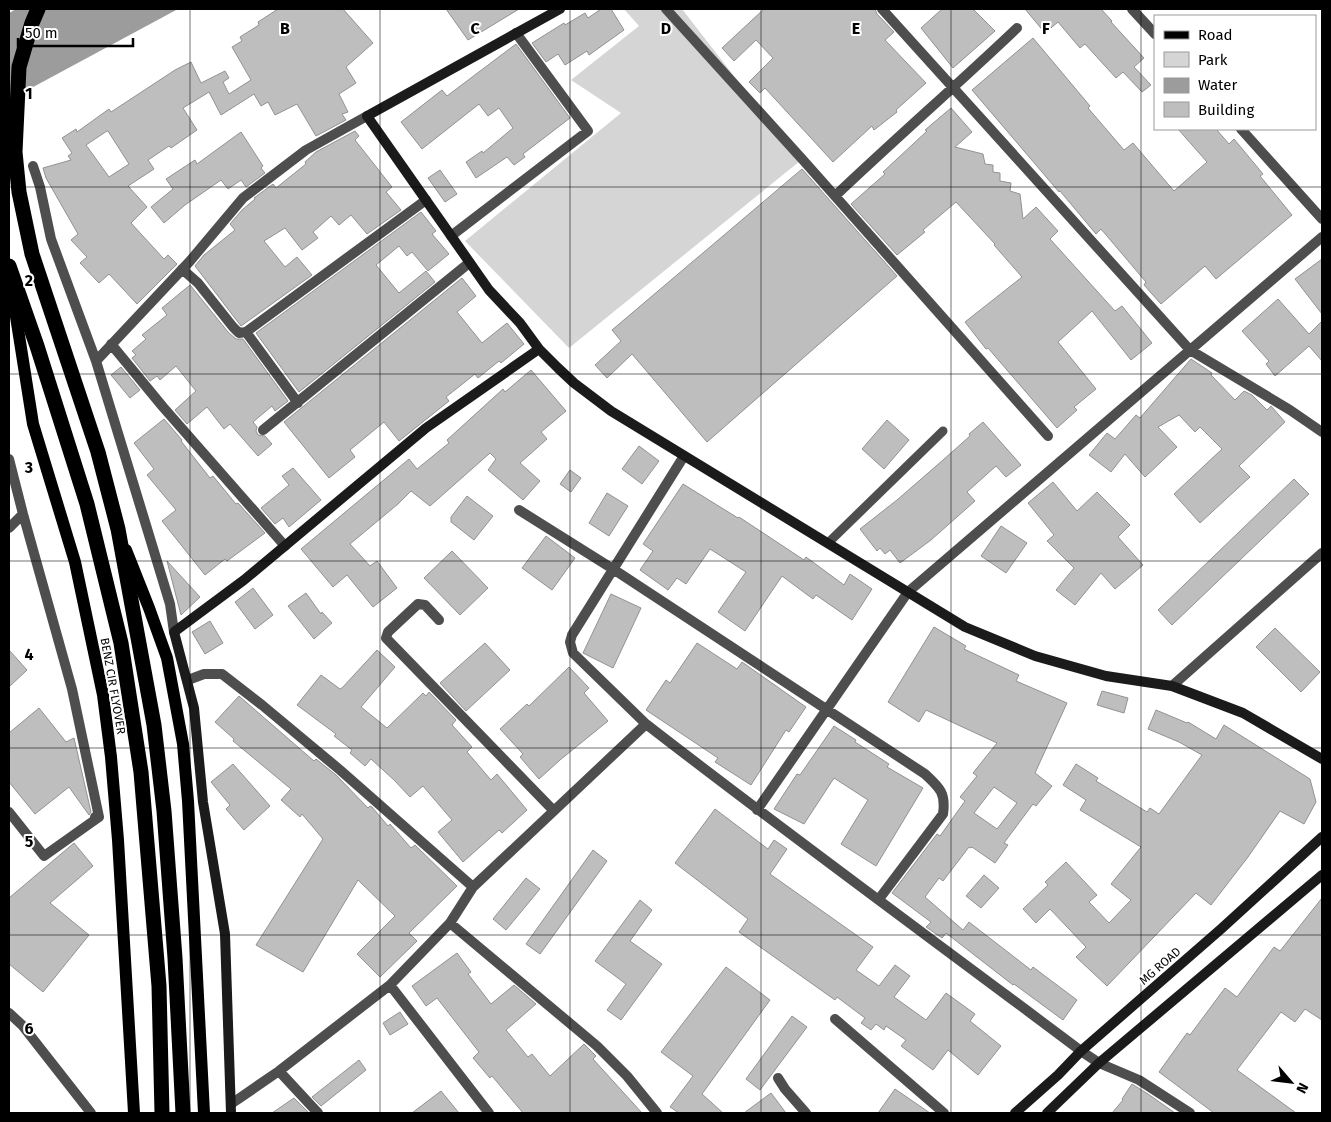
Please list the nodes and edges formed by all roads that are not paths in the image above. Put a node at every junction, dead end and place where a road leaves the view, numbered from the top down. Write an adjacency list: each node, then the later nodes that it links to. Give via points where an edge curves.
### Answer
1 (38, 9): 37 (highway, via 19,67 15,152 19,192 32,254 98,452)
2 (560, 9): 7 (street)
3 (666, 9): 13 (street)
4 (882, 9): 9 (street)
5 (1132, 9): 8 (street)
6 (1017, 28): 9 (street)
7 (516, 33): 10 (street); 16 (street, via 588,131)
8 (1154, 33)
9 (954, 88): 13 (street); 25 (street)
10 (367, 116): 14 (street); 20 (street, via 306,150 243,198)
11 (1242, 130): 15 (street)
12 (33, 166): 26 (street, via 51,239)
13 (835, 196): 31 (street)
14 (426, 200): 16 (street); 22 (street)
15 (1322, 219)
16 (451, 236): 18 (street)
17 (1322, 237): 25 (street)
18 (469, 263): 24 (street); 27 (street)
19 (9, 266): 68 (highway, via 87,504 121,644 142,782 159,986)
20 (182, 269): 22 (street, via 198,283 239,333); 23 (street)
21 (9, 272): 67 (main road, BENZ CIR FLYOVER, via 33,424 76,562 103,696 118,840)
22 (246, 332): 27 (street)
23 (111, 344): 26 (street); 39 (street)
24 (539, 349): 32 (street, via 574,383 611,411); 39 (street, via 426,428)
25 (1190, 350): 30 (street); 42 (street)
26 (96, 360): 44 (street, via 170,604)
27 (298, 402): 28 (street)
28 (264, 430)
29 (943, 431): 38 (lane)
30 (1322, 432)
31 (1048, 436)
32 (684, 456): 38 (street); 41 (street)
33 (9, 459): 35 (street)
34 (519, 510): 41 (street)
35 (23, 514): 36 (street); 52 (street, via 72,689 96,817 44,856)
36 (9, 528)
37 (118, 529): 69 (highway, via 154,725 164,811); 70 (main road, via 167,658 183,744)
38 (828, 543): 42 (street)
39 (285, 546): 44 (street)
40 (1322, 553): 46 (street)
41 (613, 569): 47 (street); 48 (street, via 572,635 570,648)
42 (908, 592): 46 (street, via 965,627 1035,656 1106,676); 47 (street)
43 (439, 620): 50 (street, via 426,605 418,604 388,632 386,638)
44 (174, 632): 45 (street)
45 (188, 680): 55 (street, via 204,674 222,674 340,770); 65 (street, via 194,708 203,802 225,934)
46 (1172, 686): 49 (street, via 1243,713)
47 (826, 710): 51 (street); 56 (street, via 925,774 938,786 945,801 943,814)
48 (646, 724): 50 (street); 51 (street)
49 (1322, 759)
50 (553, 810): 55 (street)
51 (757, 810): 56 (street)
52 (9, 812)
53 (1322, 837): 61 (street, MG ROAD)
54 (1322, 875): 62 (street)
55 (473, 887): 57 (street)
56 (879, 900): 61 (street)
57 (450, 923): 58 (street); 73 (street, via 597,1046)
58 (390, 985): 63 (street); 72 (street)
59 (9, 1013): 66 (street)
60 (835, 1019): 75 (street)
61 (1081, 1051): 62 (street); 76 (street, MG ROAD)
62 (1099, 1063): 77 (street); 78 (street, via 1138,1080)
63 (279, 1071): 65 (street); 71 (street)
64 (778, 1078): 74 (street)
65 (231, 1109)
66 (91, 1113)
67 (134, 1113)
68 (162, 1113)
69 (183, 1113)
70 (204, 1113)
71 (318, 1113)
72 (489, 1113)
73 (657, 1113)
74 (806, 1113)
75 (944, 1113)
76 (1015, 1113)
77 (1047, 1113)
78 (1190, 1113)

